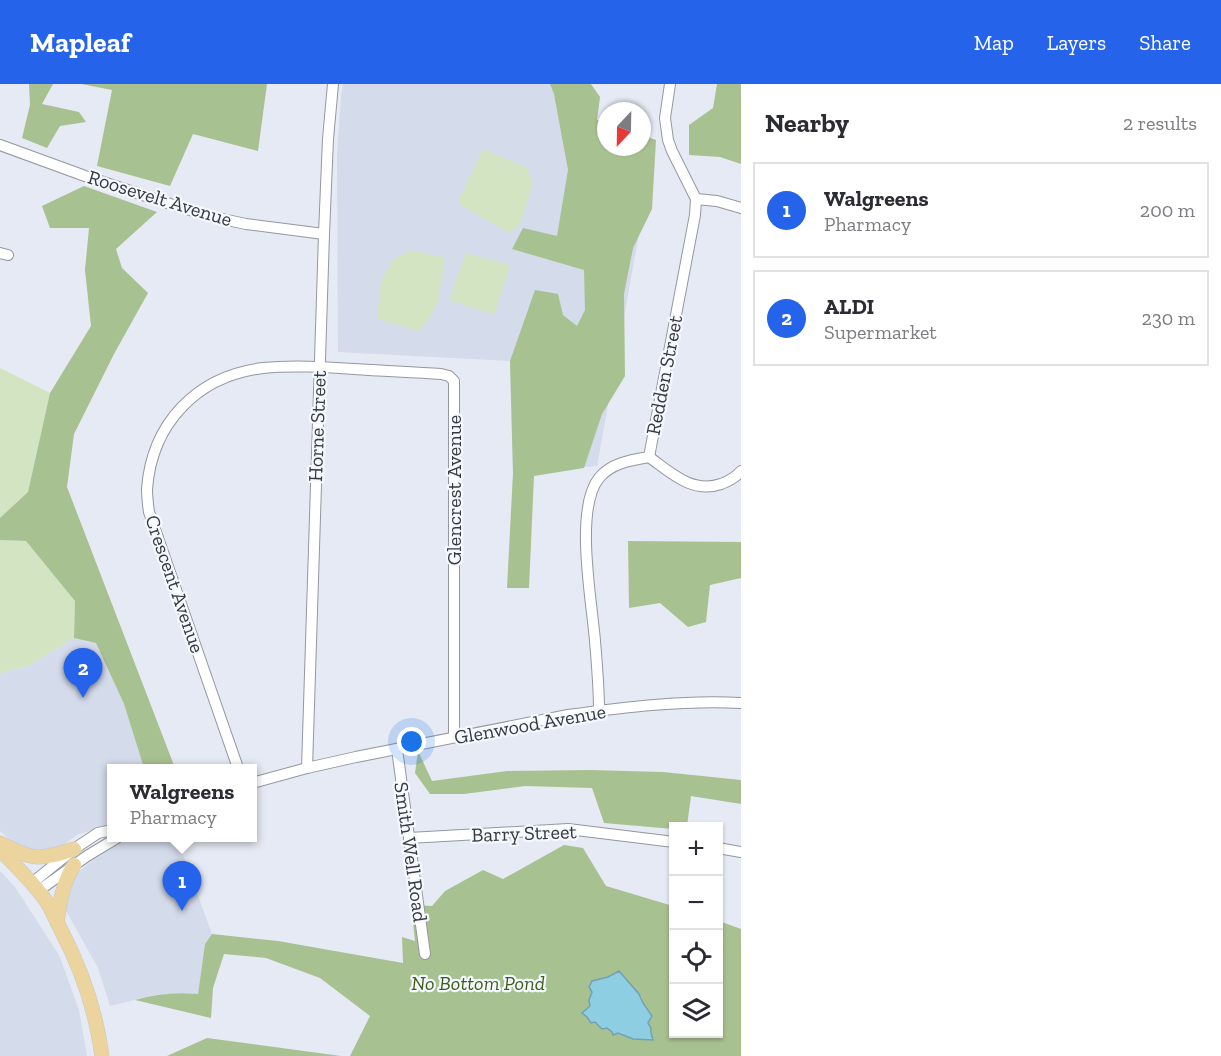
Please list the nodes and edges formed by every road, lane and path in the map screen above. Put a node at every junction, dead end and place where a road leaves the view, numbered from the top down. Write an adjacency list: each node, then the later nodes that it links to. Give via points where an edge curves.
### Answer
1 (333, 84): 6 (street, Horne Street)
2 (670, 84): 4 (street, via 665,118 668,141)
3 (0, 145): 6 (street, Roosevelt Avenue, via 213,217)
4 (696, 199): 5 (street); 8 (street, Redden Street)
5 (741, 208)
6 (324, 234): 7 (street, Horne Street)
7 (319, 367): 12 (street, Glencrest Avenue, via 441,374 454,381); 14 (street, Crescent Avenue, via 261,368 220,380 200,391 168,423 151,466 149,512); 15 (street, Horne Street)
8 (649, 457): 9 (street, via 682,480 703,487 725,483); 11 (street, Redden Street, via 608,470 594,487 588,508 586,530)
9 (741, 471)
10 (741, 703): 11 (street, Glenwood Avenue)
11 (599, 710): 12 (street, Glenwood Avenue)
12 (454, 737): 13 (street, Glenwood Avenue)
13 (397, 749): 15 (street, Glenwood Avenue); 18 (street, Smith Well Road)
14 (237, 764)
15 (307, 768): 16 (street, Glenwood Avenue)
16 (257, 782)
17 (107, 831): 23 (street)
18 (410, 838): 19 (street, Barry Street, via 568,829); 29 (street, Smith Well Road)
19 (669, 841)
20 (110, 842): 26 (street)
21 (0, 843): 23 (main road, via 35,858)
22 (0, 849): 27 (main road)
23 (74, 849): 27 (street)
24 (723, 849): 25 (street)
25 (741, 852)
26 (75, 865): 27 (street); 28 (main road, via 62,890)
27 (35, 887): 28 (main road)
28 (57, 922): 30 (main road, via 89,994)
29 (424, 954)
30 (102, 1056)

